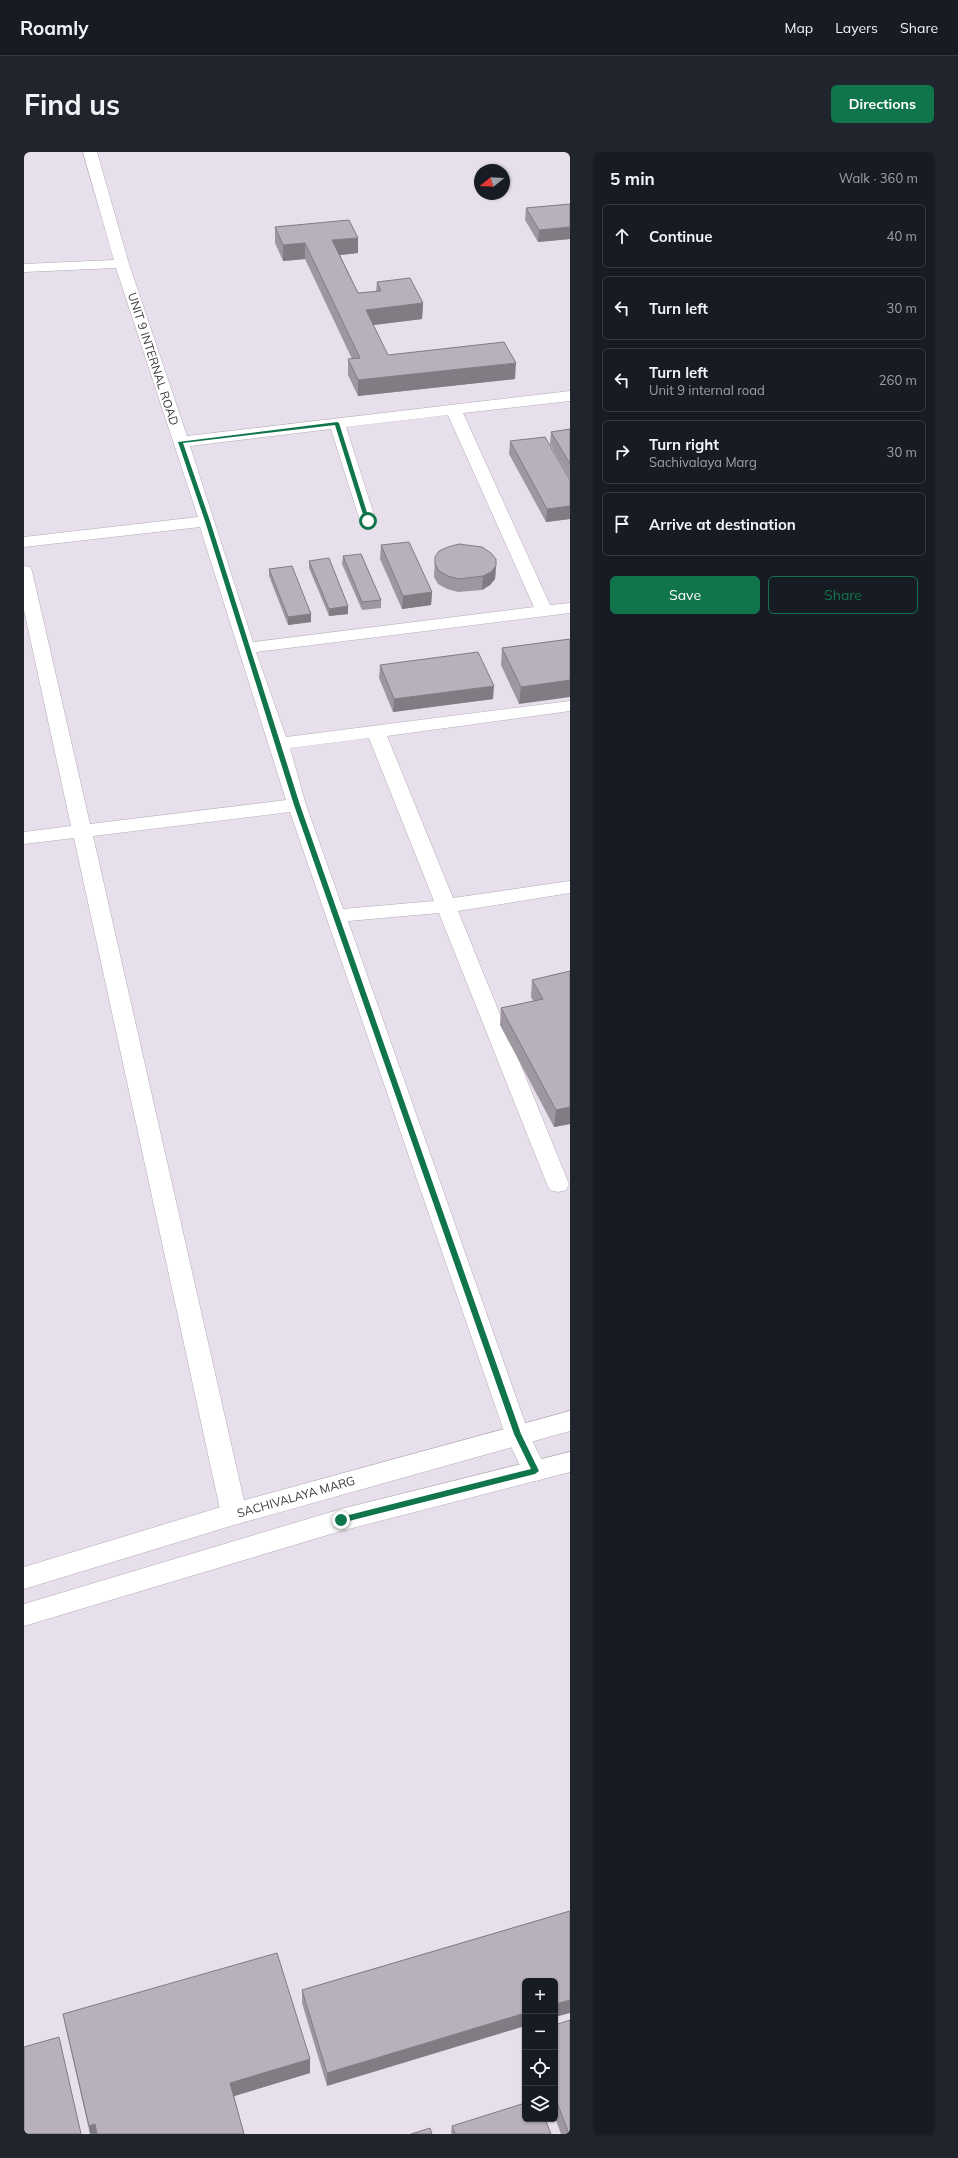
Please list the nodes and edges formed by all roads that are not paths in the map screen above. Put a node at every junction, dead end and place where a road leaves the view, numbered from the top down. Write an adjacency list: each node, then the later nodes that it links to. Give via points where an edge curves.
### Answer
1 (90, 152): 2 (street, UNIT 9 INTERNAL ROAD)
2 (122, 264): 3 (street); 7 (street, UNIT 9 INTERNAL ROAD)
3 (24, 268)
4 (570, 396): 5 (street)
5 (454, 410): 6 (street); 13 (street)
6 (337, 423): 7 (street); 9 (street)
7 (180, 442): 8 (street, UNIT 9 INTERNAL ROAD)
8 (207, 521): 10 (street); 14 (street, UNIT 9 INTERNAL ROAD)
9 (368, 521)
10 (24, 542)
11 (24, 570): 19 (street)
12 (570, 608): 13 (street)
13 (544, 610): 14 (street)
14 (246, 648): 17 (street, UNIT 9 INTERNAL ROAD)
15 (570, 706): 16 (street)
16 (376, 732): 17 (street); 22 (street)
17 (279, 744): 18 (street, UNIT 9 INTERNAL ROAD)
18 (297, 805): 19 (street); 23 (street, UNIT 9 INTERNAL ROAD)
19 (82, 830): 20 (street); 29 (street)
20 (24, 838)
21 (570, 887): 22 (street)
22 (446, 906): 23 (street); 24 (street)
23 (335, 916): 26 (street, UNIT 9 INTERNAL ROAD)
24 (558, 1184)
25 (570, 1421): 26 (street, SACHIVALAYA MARG)
26 (517, 1434): 28 (street, UNIT 9 INTERNAL ROAD); 29 (street, SACHIVALAYA MARG)
27 (570, 1462): 28 (street)
28 (535, 1471): 31 (street, via 341,1520)
29 (234, 1514): 30 (street, SACHIVALAYA MARG)
30 (24, 1578)
31 (24, 1615)

